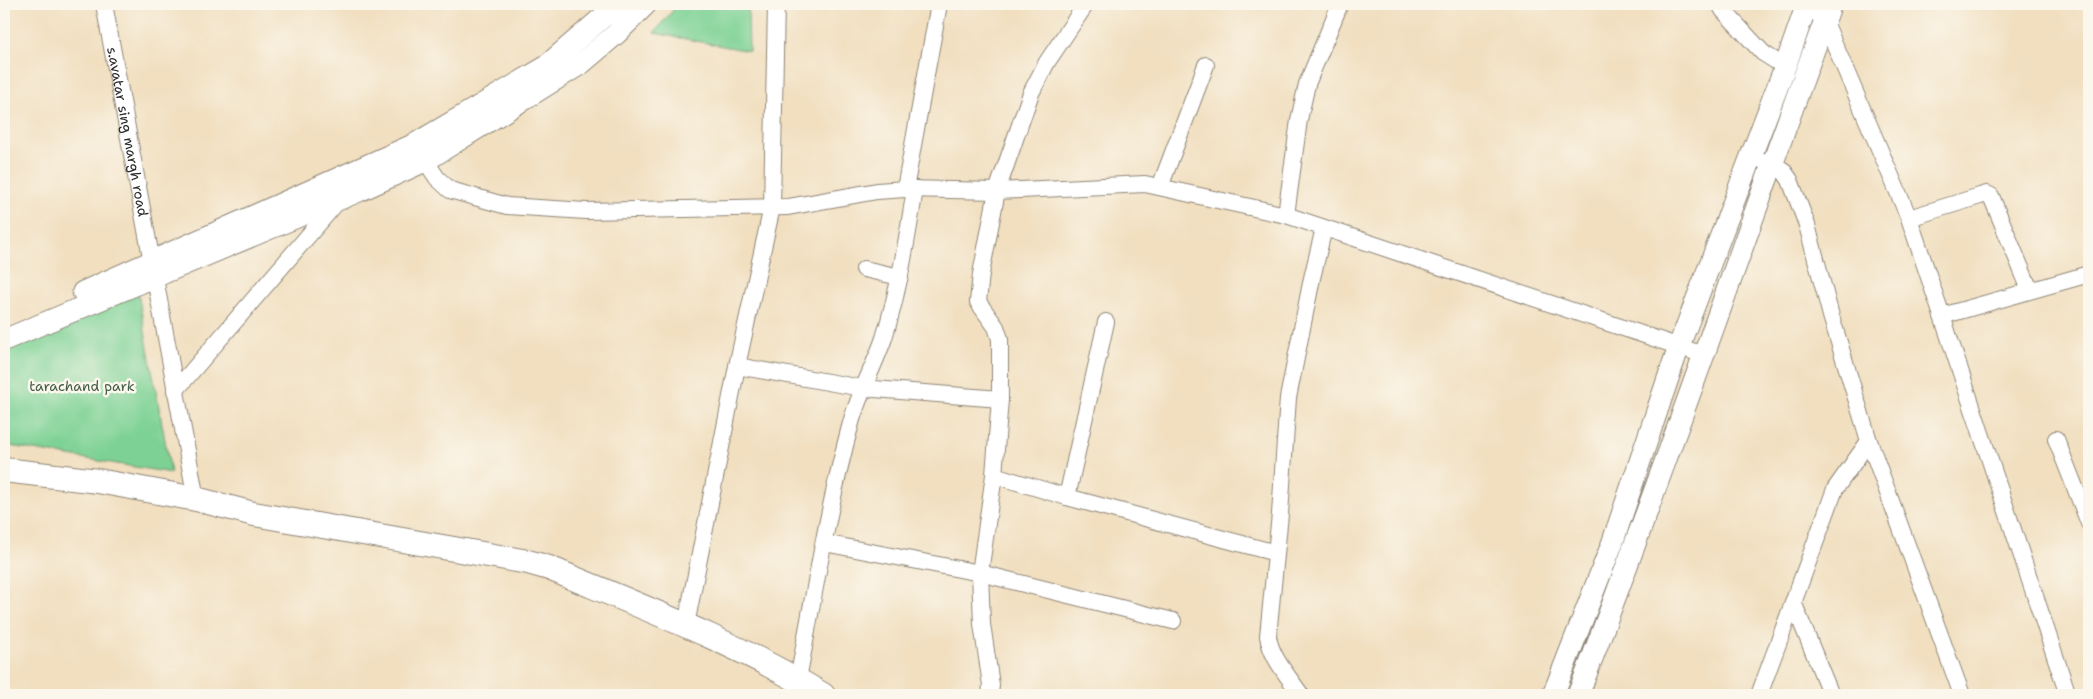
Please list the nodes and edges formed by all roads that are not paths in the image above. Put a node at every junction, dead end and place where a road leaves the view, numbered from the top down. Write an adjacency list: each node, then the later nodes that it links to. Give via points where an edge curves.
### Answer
1 (104, 4): 26 (street, s.avatar sing margh road)
2 (618, 4): 13 (street, via 544,68)
3 (646, 4): 13 (street, via 582,63)
4 (776, 4): 20 (street)
5 (939, 4): 17 (street)
6 (1086, 4): 18 (street, via 1047,62 1031,93)
7 (1340, 4): 21 (street, via 1307,84)
8 (1720, 4): 12 (street, via 1763,53)
9 (1808, 4): 10 (street); 12 (street)
10 (1828, 13): 15 (street); 22 (street)
11 (1206, 65): 16 (street)
12 (1785, 66): 14 (street)
13 (420, 152): 19 (street); 20 (street, via 437,178 450,190 508,206 586,211); 23 (street)
14 (1751, 157): 15 (street); 34 (street)
15 (1772, 165): 35 (street); 41 (street, via 1783,170 1790,180 1807,226)
16 (1160, 186): 18 (street, via 1136,183); 21 (street)
17 (910, 189): 18 (street); 20 (street); 28 (street)
18 (997, 191): 39 (street, via 978,299 999,332)
19 (340, 199): 23 (street); 38 (street)
20 (772, 207): 36 (street)
21 (1286, 215): 24 (street)
22 (1909, 218): 29 (street, via 1987,194 1992,196); 30 (street)
23 (255, 225): 26 (street)
24 (1324, 228): 34 (street); 48 (street, via 1288,398)
25 (864, 269): 28 (street)
26 (152, 270): 32 (street); 33 (street); 38 (street, s.avatar sing margh road)
27 (2089, 274): 29 (street)
28 (900, 277): 37 (street, via 883,340)
29 (2030, 290): 30 (street)
30 (1942, 316): 61 (street)
31 (1106, 322): 44 (street)
32 (4, 328)
33 (4, 340)
34 (1679, 346): 35 (street); 56 (street, via 1612,544)
35 (1704, 355): 57 (street, via 1635,549)
36 (737, 366): 37 (street); 52 (street)
37 (862, 388): 39 (street); 47 (street, via 851,422)
38 (175, 391): 45 (street, s.avatar sing margh road)
39 (1000, 399): 43 (street)
40 (2056, 438): 46 (street)
41 (1869, 441): 50 (street, via 1835,489); 60 (street)
42 (4, 470): 45 (main road, via 98,481)
43 (994, 475): 44 (street); 49 (street)
44 (1067, 497): 48 (street)
45 (196, 499): 52 (main road, via 254,514 528,562)
46 (2089, 524)
47 (824, 543): 49 (street); 53 (street)
48 (1276, 553): 55 (street, via 1269,643)
49 (980, 573): 51 (street); 54 (street)
50 (1793, 602): 58 (street); 59 (street)
51 (1173, 622)
52 (686, 625): 53 (main road)
53 (810, 689)
54 (990, 695)
55 (1301, 695)
56 (1553, 695)
57 (1578, 695)
58 (1759, 695)
59 (1831, 695)
60 (1962, 695)
61 (2068, 695)

